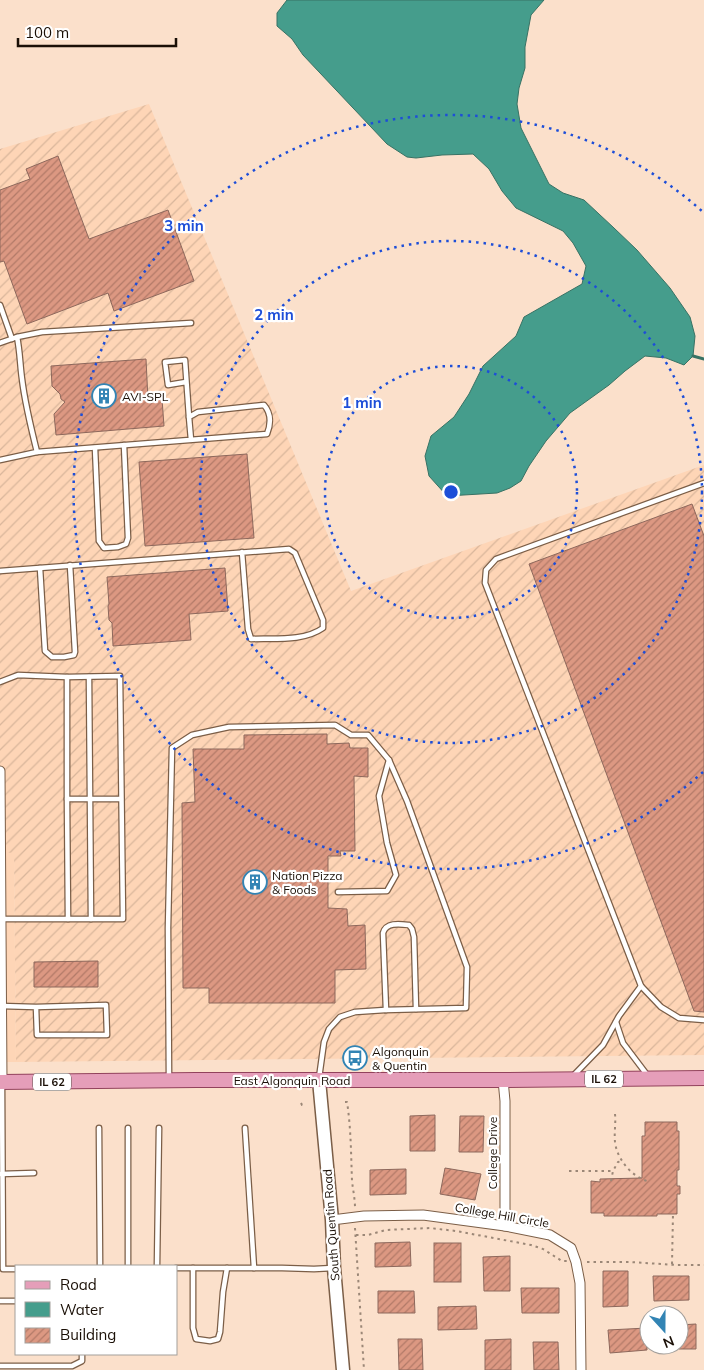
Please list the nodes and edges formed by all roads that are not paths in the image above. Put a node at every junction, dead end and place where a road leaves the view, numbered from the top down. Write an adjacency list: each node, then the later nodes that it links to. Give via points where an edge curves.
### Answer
1 (0, 305): 3 (lane)
2 (191, 323): 3 (lane, via 42,332)
3 (15, 338): 4 (lane); 10 (lane, via 20,350 28,415)
4 (0, 343)
5 (186, 382): 5 (lane, via 185,360 165,362 168,385); 6 (lane)
6 (189, 417): 7 (lane); 7 (lane, via 198,412 264,405 270,425 267,434)
7 (191, 440): 8 (lane)
8 (124, 446): 9 (lane); 9 (lane, via 128,538 126,544 104,548 99,541)
9 (95, 448): 10 (lane)
10 (37, 452): 11 (lane)
11 (0, 460)
12 (704, 483): 31 (lane, via 496,558 486,570 485,583)
13 (242, 552): 13 (lane, via 289,548 295,554 323,620 323,628 315,634 301,637 251,639); 14 (lane)
14 (70, 566): 15 (lane); 15 (lane, via 75,652 64,657 52,657 45,651)
15 (40, 568): 16 (lane)
16 (0, 571)
17 (67, 677): 18 (lane); 19 (lane, via 18,675); 22 (lane)
18 (89, 677): 23 (lane); 24 (lane, via 120,676)
19 (0, 682)
20 (389, 760): 25 (lane, via 378,796 396,875 387,891); 34 (lane, via 407,801 466,967 466,1008); 41 (lane, via 368,735 351,735 335,725 229,727 192,735 172,748)
21 (0, 771): 26 (street)
22 (67, 799): 23 (lane); 28 (lane)
23 (91, 799): 24 (lane); 29 (lane)
24 (121, 799): 29 (lane, via 123,920)
25 (338, 892)
26 (0, 903): 27 (street)
27 (1, 919): 28 (lane); 30 (street)
28 (68, 919): 29 (lane)
29 (91, 919)
30 (1, 965): 32 (street)
31 (641, 986): 36 (lane, via 661,1007 678,1018); 37 (lane)
32 (2, 1006): 33 (lane); 44 (street)
33 (36, 1007): 33 (lane, via 37,1035 107,1035 106,1005)
34 (416, 1009): 35 (lane); 35 (lane, via 414,937 409,925 401,924 387,926 382,933)
35 (386, 1010): 42 (lane, via 355,1012 340,1017 329,1029 324,1042)
36 (704, 1020)
37 (616, 1022): 38 (lane, via 623,1043); 40 (lane, via 603,1045)
38 (650, 1078): 39 (main road, East Algonquin Road / IL 62); 40 (main road, East Algonquin Road / IL 62)
39 (704, 1078)
40 (571, 1079): 43 (main road, East Algonquin Road / IL 62)
41 (169, 1080): 42 (main road, East Algonquin Road / IL 62); 44 (main road, East Algonquin Road / IL 62)
42 (319, 1080): 43 (main road, East Algonquin Road / IL 62); 51 (main road, South Quentin Road)
43 (503, 1080): 52 (street, College Drive)
44 (1, 1082): 50 (lane)
45 (99, 1128): 53 (lane)
46 (128, 1128): 54 (lane)
47 (159, 1128): 55 (lane)
48 (245, 1128): 59 (lane)
49 (34, 1173): 50 (lane)
50 (1, 1174): 61 (lane)
51 (332, 1220): 52 (street, College Hill Circle, via 424,1215); 60 (main road, South Quentin Road)
52 (505, 1226): 68 (street, College Hill Circle, via 550,1235 571,1248 580,1283)
53 (100, 1265)
54 (128, 1265)
55 (157, 1265)
56 (178, 1268): 57 (lane)
57 (193, 1268): 58 (lane); 58 (lane, via 193,1328 196,1339 210,1341 218,1339 220,1332)
58 (227, 1268): 59 (lane)
59 (254, 1268): 60 (lane)
60 (334, 1268): 67 (main road, South Quentin Road)
61 (1, 1269): 62 (lane)
62 (15, 1269)
63 (0, 1301): 64 (lane)
64 (15, 1301)
65 (82, 1355): 66 (lane, via 82,1361 72,1366)
66 (0, 1366)
67 (343, 1370)
68 (582, 1370)

